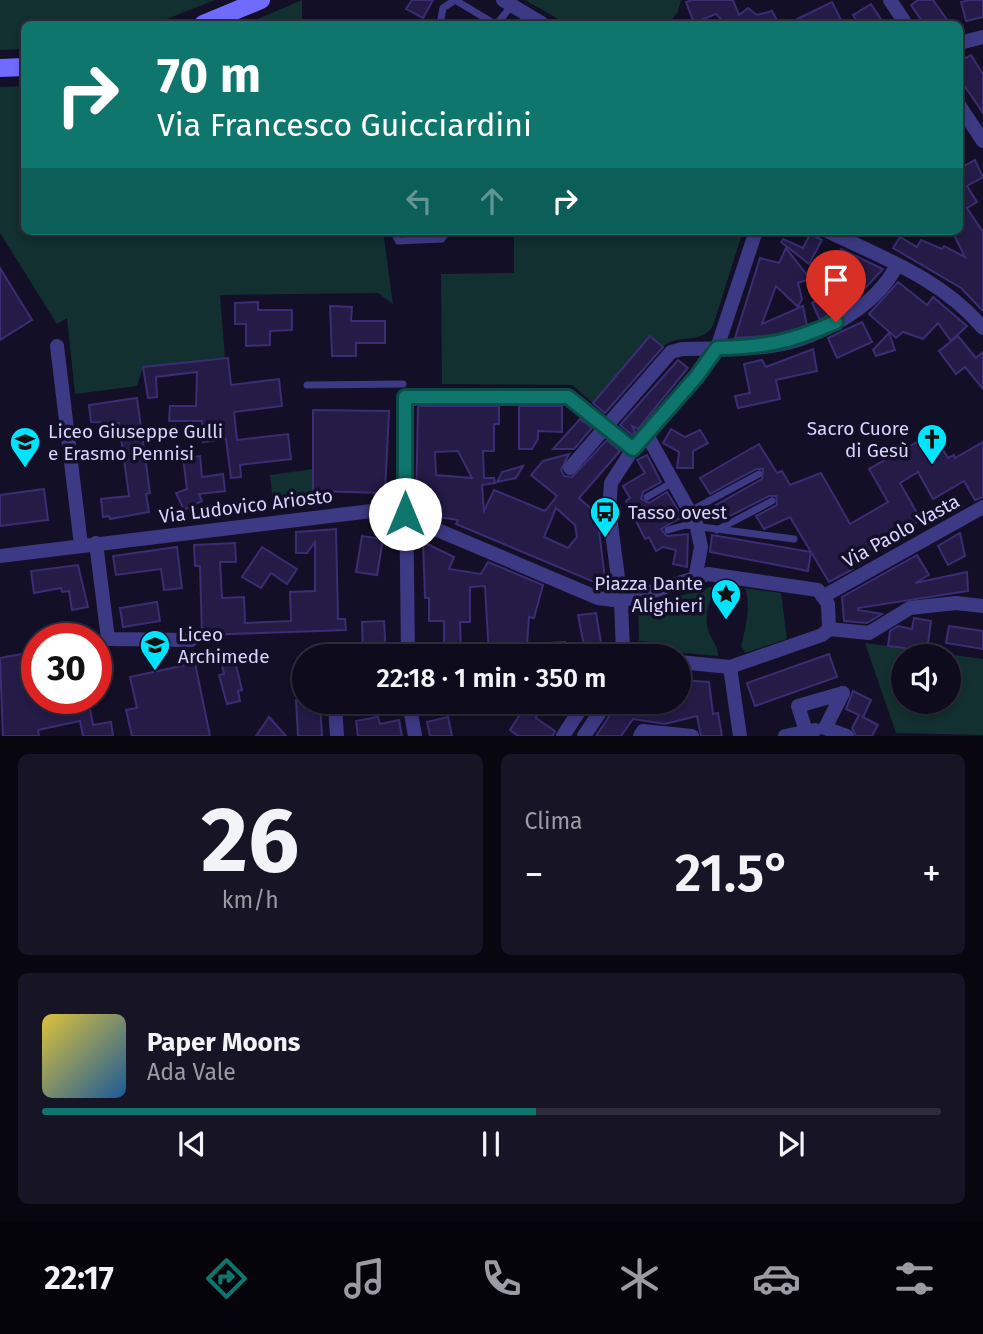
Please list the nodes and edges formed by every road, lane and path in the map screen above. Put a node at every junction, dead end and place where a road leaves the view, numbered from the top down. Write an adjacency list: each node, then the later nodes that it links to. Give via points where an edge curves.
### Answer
1 (261, 0): 4 (street)
2 (890, 0): 9 (street)
3 (508, 3): 7 (lane); 8 (street)
4 (210, 21)
5 (441, 21): 6 (lane, via 443,8 455,0)
6 (491, 21)
7 (498, 21)
8 (539, 21)
9 (904, 21)
10 (983, 37): 11 (street)
11 (963, 42)
12 (21, 67): 13 (street)
13 (0, 68)
14 (963, 111): 15 (street)
15 (983, 141)
16 (396, 235): 17 (lane, via 398,241 442,239)
17 (444, 235)
18 (754, 235): 23 (street)
19 (835, 235): 20 (street)
20 (897, 265): 21 (street, via 952,295); 23 (street, via 864,304 836,322 766,347)
21 (983, 328)
22 (57, 346): 42 (street)
23 (717, 348): 26 (street, via 671,352); 27 (street)
24 (307, 385): 25 (lane)
25 (404, 390): 26 (street, via 568,397); 36 (street)
26 (605, 427): 28 (street); 29 (street)
27 (647, 435): 28 (street); 31 (street)
28 (633, 449): 46 (street, via 611,483 609,509)
29 (570, 468)
30 (759, 474): 35 (lane)
31 (673, 482): 32 (lane); 35 (street)
32 (647, 497)
33 (772, 500): 39 (lane)
34 (983, 507): 45 (street, Via Paolo Vasta)
35 (690, 512): 37 (street)
36 (405, 514): 41 (street, Via Ludovico Ariosto, via 388,509); 46 (street, Via Ludovico Ariosto, via 606,599); 50 (street)
37 (697, 529): 38 (lane, via 686,525); 39 (lane); 44 (street, via 701,547)
38 (668, 530)
39 (716, 531): 40 (lane)
40 (794, 539)
41 (96, 543): 42 (street, Via Ludovico Ariosto); 49 (street, via 108,639)
42 (81, 545): 43 (street, Via Ludovico Ariosto)
43 (0, 556)
44 (696, 572): 45 (street, via 818,590); 46 (street)
45 (824, 596): 48 (street)
46 (621, 601): 51 (street)
47 (983, 606): 48 (street, via 956,603 910,608 869,634)
48 (834, 630): 53 (street)
49 (191, 640)
50 (408, 644)
51 (623, 644)
52 (691, 664): 53 (street)
53 (731, 670): 66 (street)
54 (336, 714): 60 (street)
55 (414, 714): 61 (street)
56 (574, 714): 62 (street)
57 (599, 714): 63 (street)
58 (806, 731): 59 (street); 59 (street, via 798,706 843,693); 67 (street)
59 (828, 732): 68 (street)
60 (337, 736)
61 (415, 736)
62 (563, 736)
63 (584, 736)
64 (640, 736): 65 (street, via 643,731)
65 (692, 736)
66 (740, 736)
67 (785, 736)
68 (847, 736)

